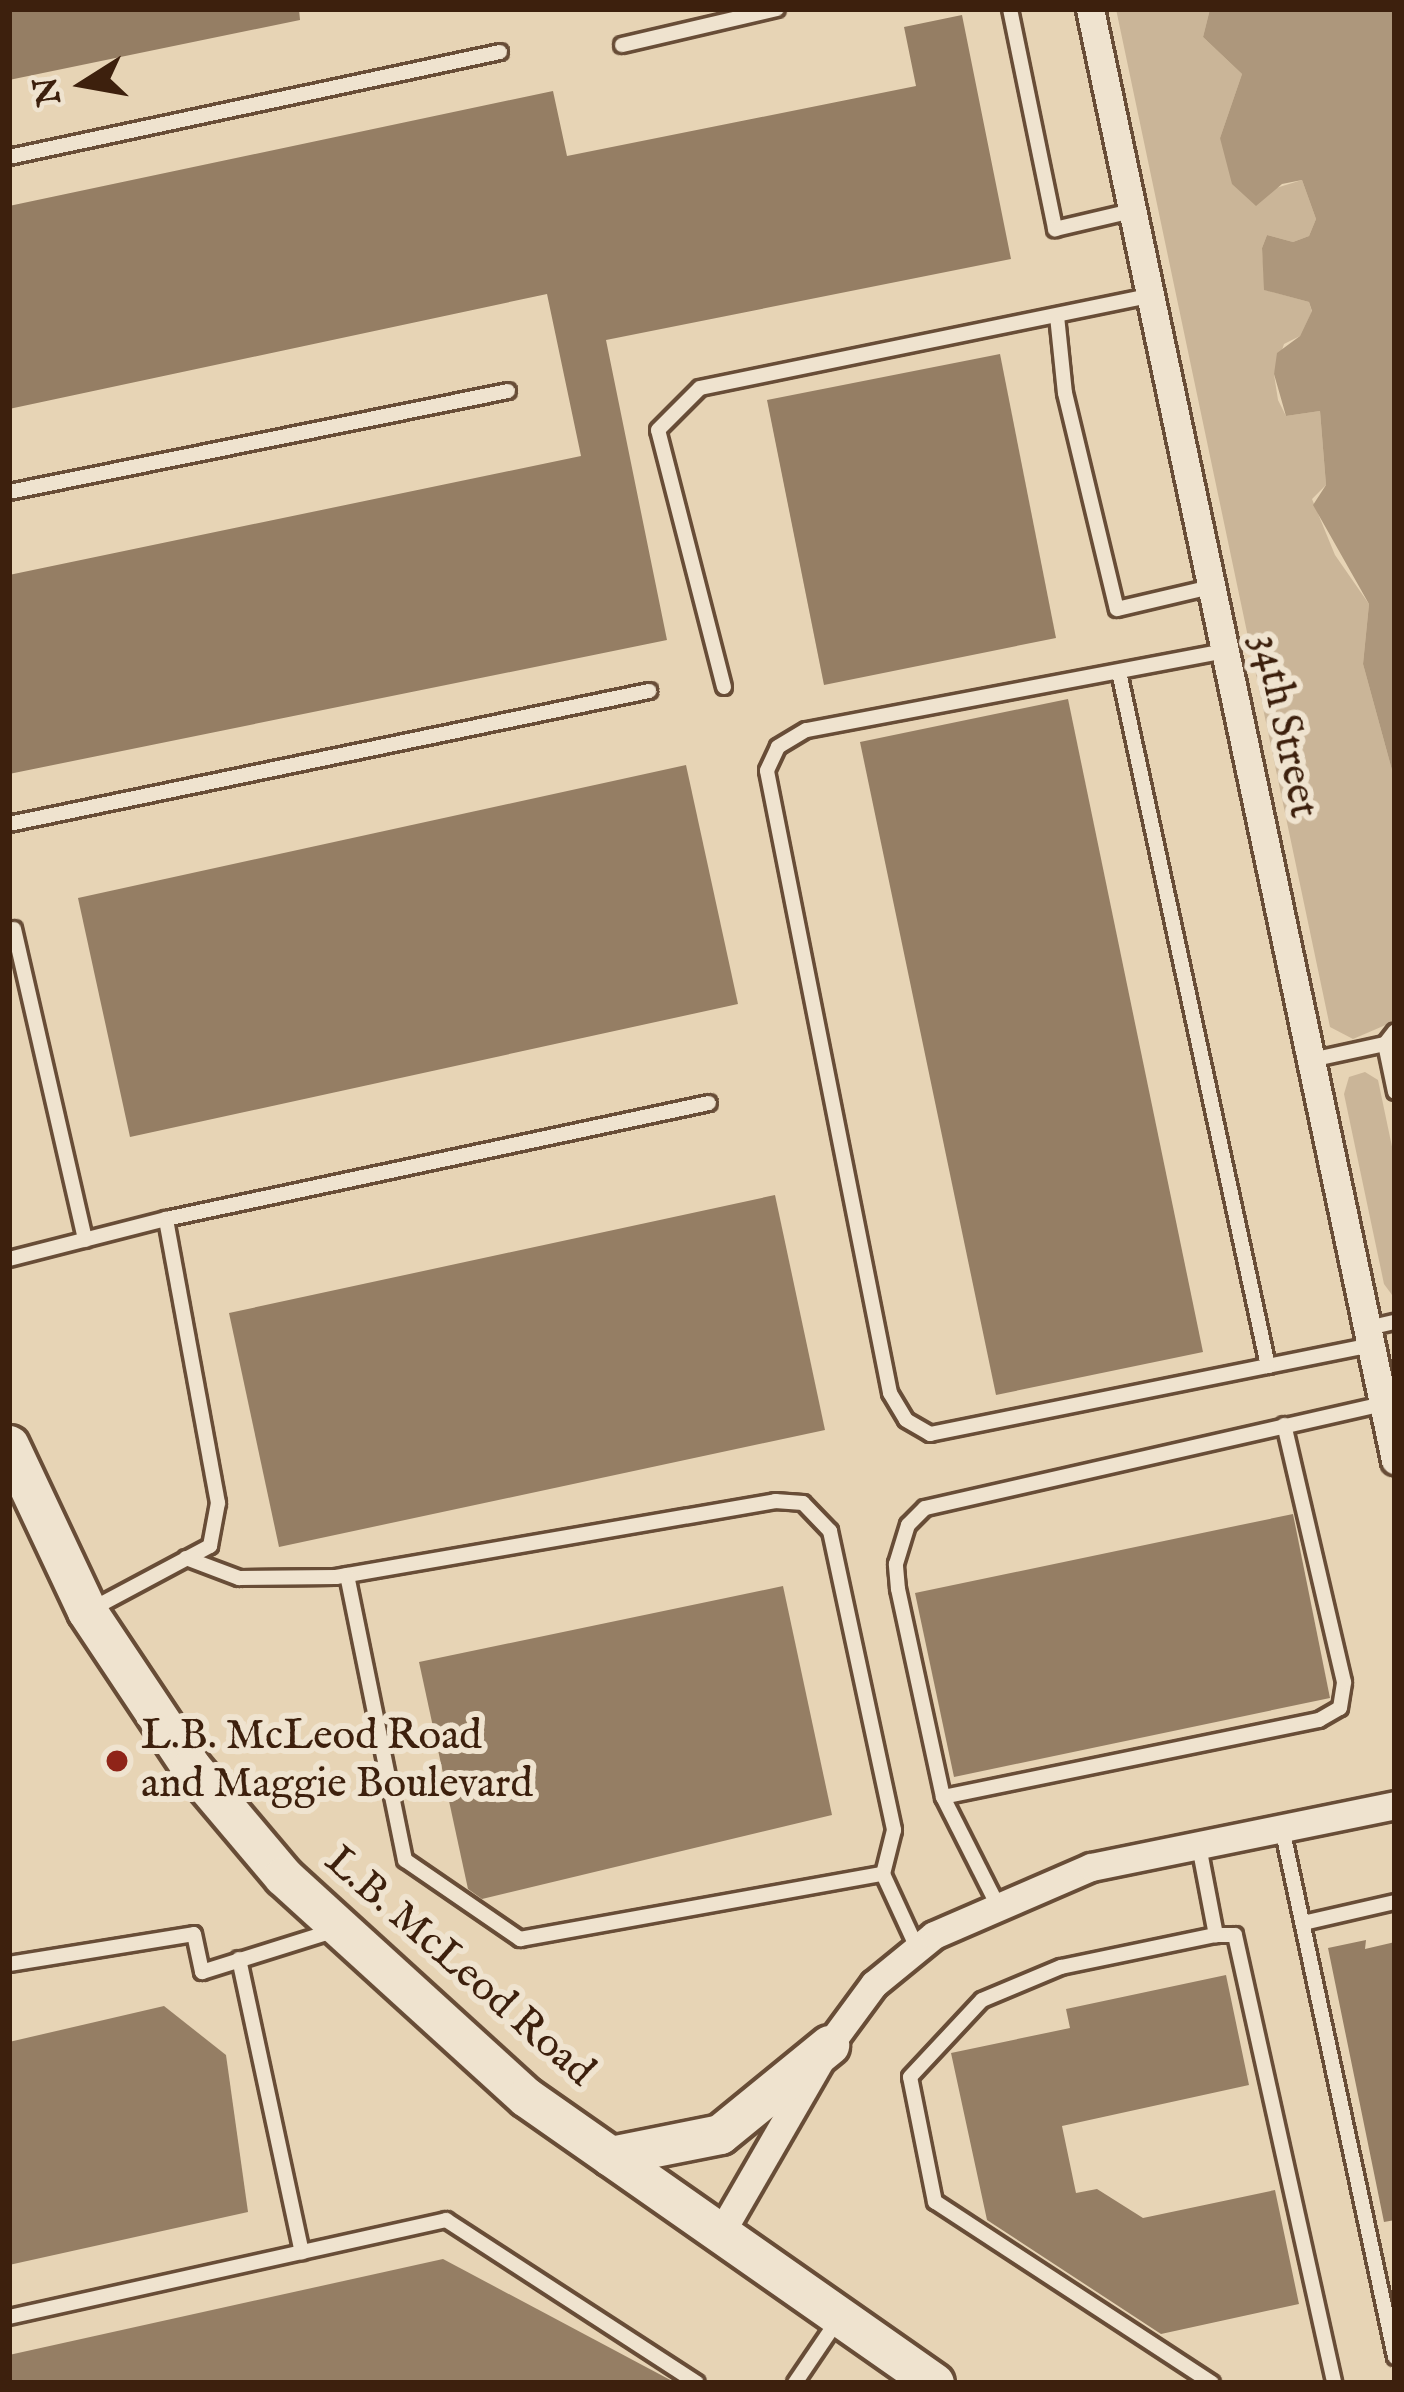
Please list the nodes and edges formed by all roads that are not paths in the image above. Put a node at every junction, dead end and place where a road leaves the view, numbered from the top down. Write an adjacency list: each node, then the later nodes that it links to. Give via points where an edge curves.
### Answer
1 (777, 9): 4 (lane)
2 (1010, 9): 7 (lane, via 1055,229)
3 (1090, 9): 7 (street, 34th Street)
4 (622, 44)
5 (500, 52): 6 (lane)
6 (9, 158)
7 (1132, 211): 8 (street, 34th Street)
8 (1150, 296): 9 (lane); 12 (street, 34th Street)
9 (1057, 316): 12 (lane, via 1065,393 1117,609); 15 (lane, via 700,388 658,430)
10 (508, 391): 11 (lane)
11 (9, 492)
12 (1211, 587): 13 (street, 34th Street)
13 (1225, 651): 14 (lane); 20 (street, 34th Street)
14 (1119, 672): 27 (lane); 27 (lane, via 806,730 778,747 767,771 890,1393 906,1420 930,1434)
15 (724, 687)
16 (649, 691): 17 (lane)
17 (9, 824)
18 (14, 929): 24 (lane)
19 (1390, 1038): 20 (lane); 21 (lane)
20 (1311, 1060): 26 (street, 34th Street)
21 (1395, 1092)
22 (709, 1102): 23 (lane)
23 (166, 1219): 24 (lane); 32 (lane, via 218,1503 210,1546)
24 (85, 1240): 25 (lane)
25 (9, 1259)
26 (1378, 1331): 27 (lane); 28 (street, 34th Street)
27 (1268, 1366)
28 (1389, 1402): 29 (lane); 31 (street, 34th Street)
29 (1283, 1425): 35 (lane, via 925,1508 900,1543 898,1589); 35 (lane, via 1344,1682 1340,1708 1319,1720)
30 (9, 1445): 34 (street, L.B. McLeod Road)
31 (1395, 1460)
32 (186, 1558): 33 (lane, via 239,1578); 34 (lane)
33 (347, 1575): 39 (lane, via 405,1860 520,1940); 39 (lane, via 754,1504 803,1503 830,1531 894,1830)
34 (87, 1611): 43 (street, L.B. McLeod Road, via 191,1767)
35 (944, 1797): 41 (lane)
36 (1395, 1805): 37 (street)
37 (1282, 1828): 38 (street); 42 (lane)
38 (1199, 1846): 41 (street, via 1091,1868); 44 (lane)
39 (883, 1874): 45 (lane)
40 (1395, 1902): 42 (lane)
41 (998, 1904): 45 (street)
42 (1303, 1922): 54 (lane)
43 (338, 1930): 46 (lane); 49 (street, L.B. McLeod Road, via 526,2096)
44 (1216, 1935): 58 (lane, via 1061,1967 982,2000 910,2077 935,2202); 59 (lane, via 1234,1935)
45 (917, 1949): 48 (street, via 874,1984)
46 (238, 1959): 47 (lane, via 202,1972 194,1934); 51 (lane)
47 (9, 1964)
48 (829, 2045): 49 (street, via 764,2106 720,2134); 50 (street)
49 (610, 2156): 50 (street, L.B. McLeod Road)
50 (720, 2234): 53 (street, L.B. McLeod Road)
51 (302, 2252): 52 (lane); 55 (lane, via 446,2220)
52 (9, 2317)
53 (838, 2318): 56 (lane); 57 (street, L.B. McLeod Road)
54 (1395, 2357)
55 (698, 2383)
56 (795, 2383)
57 (934, 2383)
58 (1212, 2383)
59 (1334, 2383)

